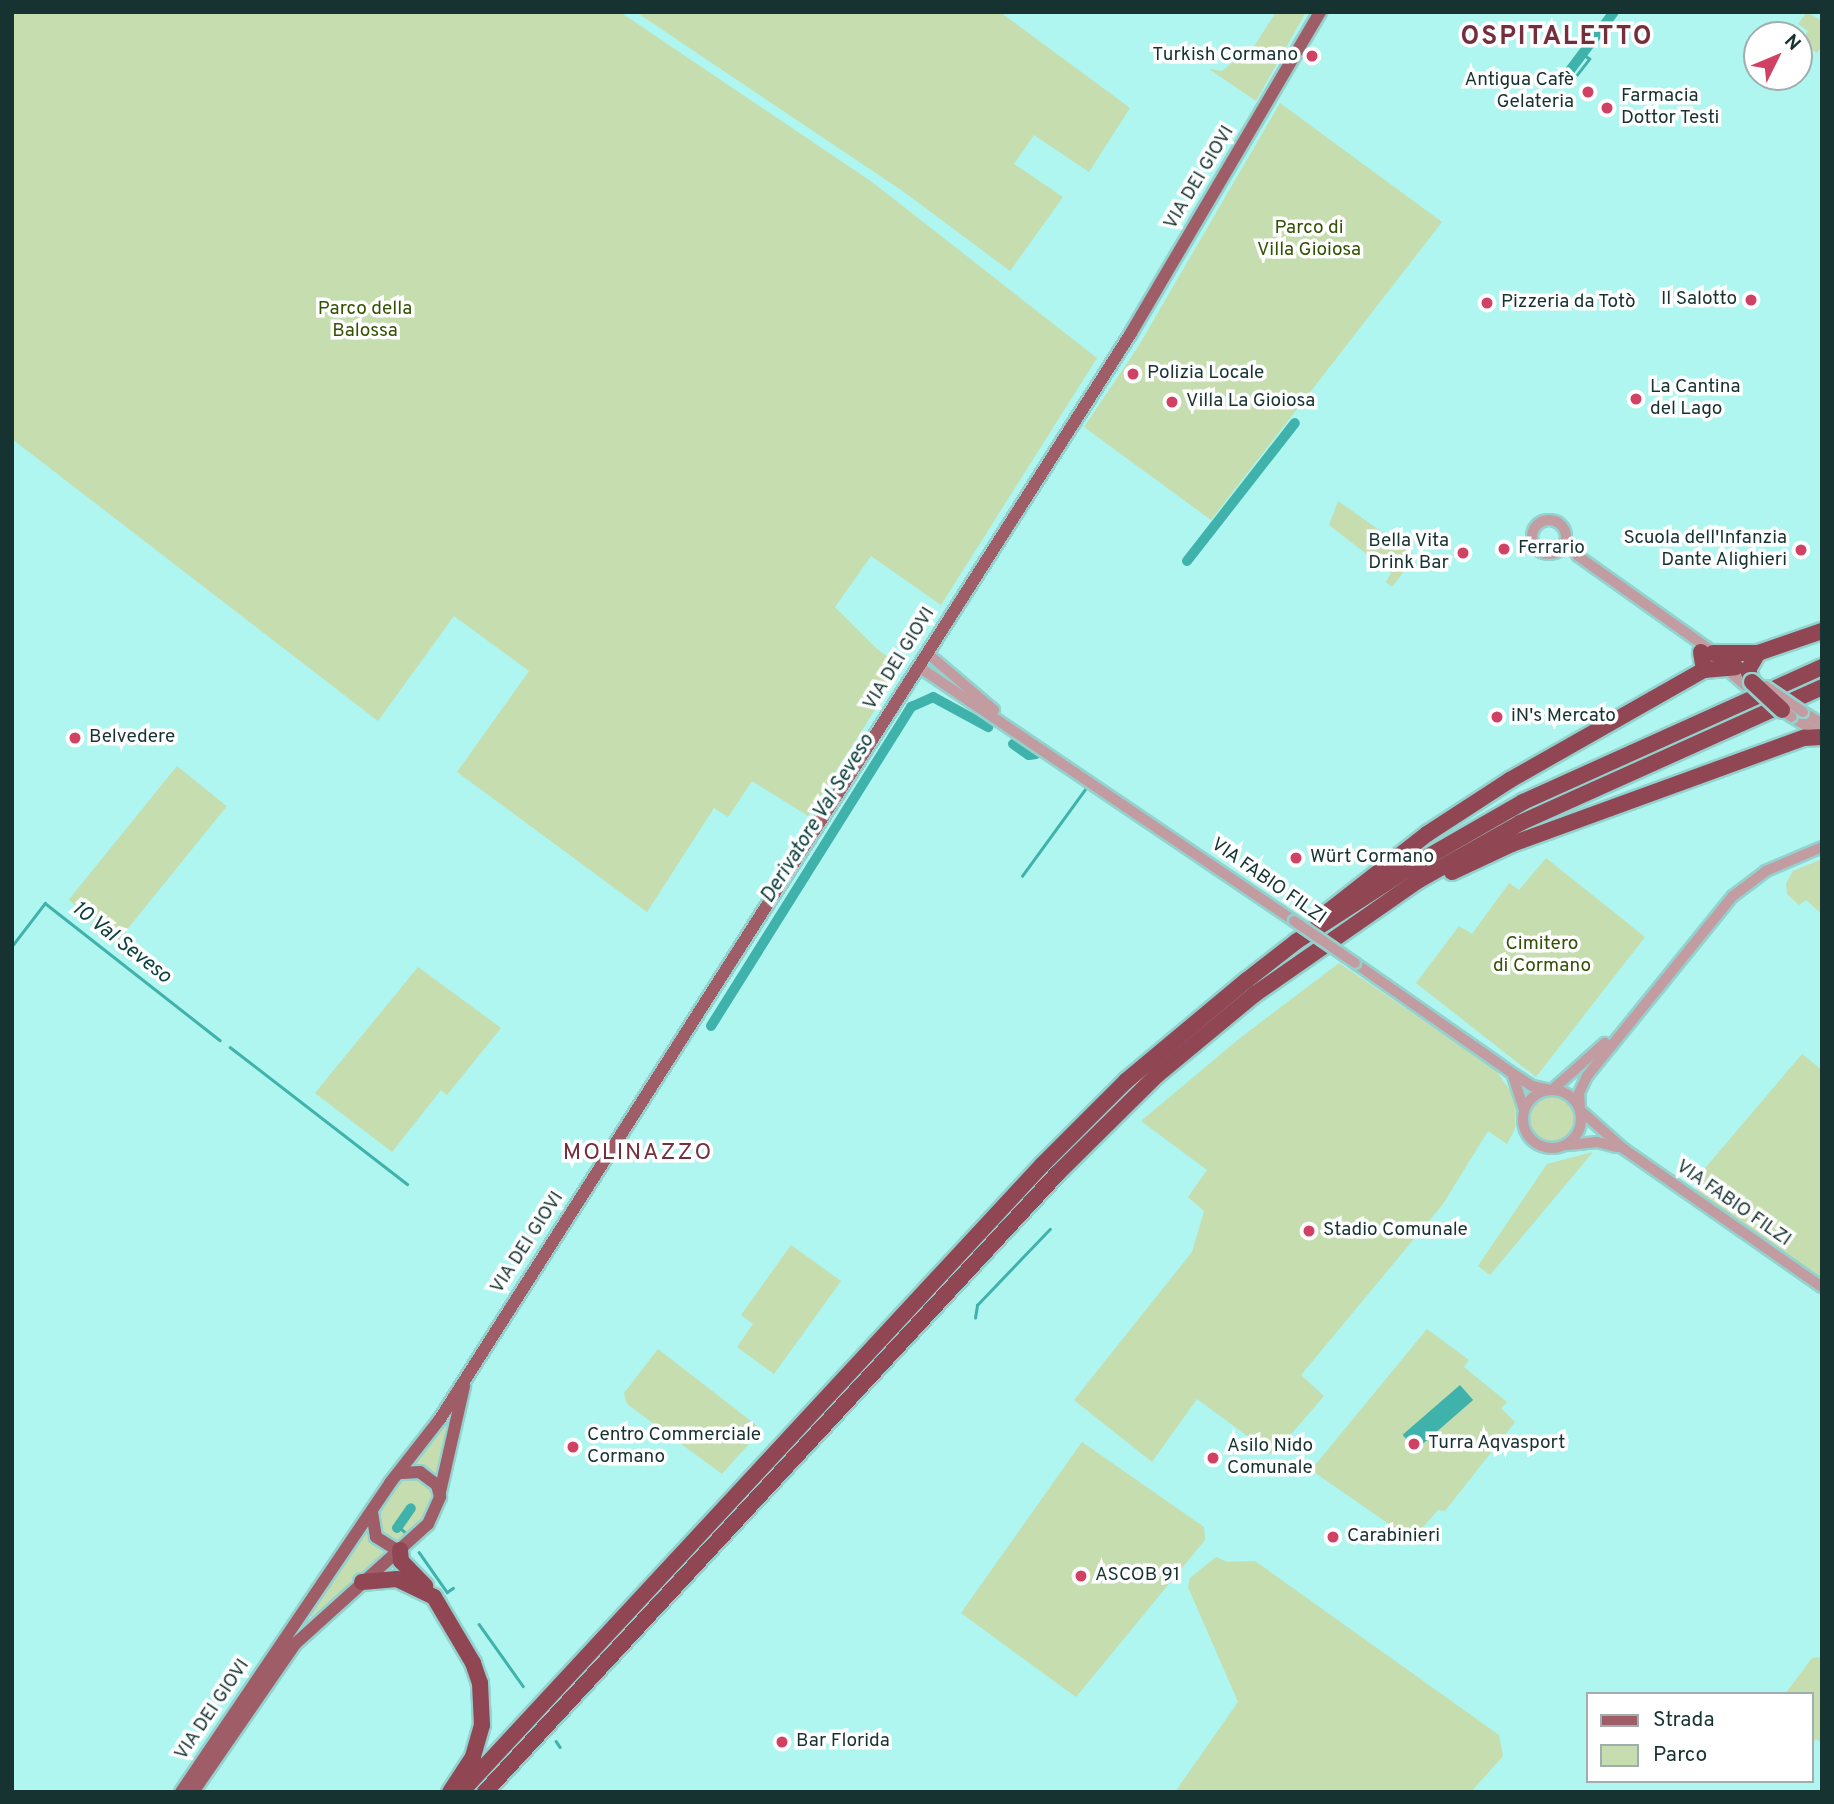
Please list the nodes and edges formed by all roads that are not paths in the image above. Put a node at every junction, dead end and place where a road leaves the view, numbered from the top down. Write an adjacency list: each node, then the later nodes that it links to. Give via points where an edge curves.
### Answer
1 (1320, 12): 6 (main road, VIA DEI GIOVI, via 1131,333)
2 (1566, 540): 3 (street); 3 (street, via 1562,526 1554,520 1541,521 1534,528 1534,546 1545,554); 4 (street)
3 (1555, 553): 4 (street)
4 (1578, 556): 10 (street)
5 (1822, 631): 7 (highway)
6 (927, 653): 8 (main road, VIA DEI GIOVI); 13 (street, VIA FABIO FILZI)
7 (1758, 653): 10 (highway); 10 (highway, via 1749,664)
8 (919, 667): 13 (street, VIA FABIO FILZI); 27 (main road, VIA DEI GIOVI)
9 (1822, 667): 18 (highway, via 1523,802)
10 (1734, 670): 12 (highway, bridge); 14 (street, bridge); 18 (highway, via 1704,670 1510,779 1337,902)
11 (1822, 687): 17 (highway, via 1543,811)
12 (1787, 714): 15 (street)
13 (1006, 722): 20 (street, VIA FABIO FILZI, bridge)
14 (1822, 724)
15 (1822, 736): 17 (highway, via 1804,738 1512,844 1452,873)
16 (1822, 847): 19 (street, via 1766,871 1738,891)
17 (1419, 880): 38 (highway, via 1255,994 1156,1076 1056,1174)
18 (1297, 941): 37 (highway, via 1126,1082 1043,1164)
19 (1635, 1014): 21 (street); 22 (street, via 1584,1081)
20 (1509, 1071): 21 (street, VIA FABIO FILZI); 23 (street, via 1520,1089)
21 (1551, 1090): 22 (street, via 1569,1096); 23 (street, via 1535,1096)
22 (1580, 1110): 24 (street, via 1579,1131); 25 (street, VIA FABIO FILZI)
23 (1524, 1111): 24 (street, via 1525,1129 1532,1141 1549,1149)
24 (1565, 1146): 25 (street, VIA FABIO FILZI, via 1597,1142)
25 (1624, 1149): 26 (street, VIA FABIO FILZI)
26 (1822, 1287)
27 (478, 1354): 28 (main road, VIA DEI GIOVI, via 426,1440); 29 (main road, VIA DEI GIOVI, via 458,1405)
28 (397, 1473): 29 (main road, via 420,1472 433,1479); 30 (main road)
29 (440, 1492): 31 (main road, via 438,1505 421,1534)
30 (372, 1512): 31 (main road, via 376,1537); 34 (main road, VIA DEI GIOVI)
31 (399, 1551): 32 (main road, VIA DEI GIOVI); 33 (highway, via 401,1562)
32 (362, 1582): 33 (highway, via 404,1580); 35 (main road, VIA DEI GIOVI, via 295,1644)
33 (434, 1597): 36 (highway, via 464,1643 480,1683 482,1705 473,1757)
34 (181, 1792)
35 (193, 1792)
36 (450, 1792)
37 (461, 1792)
38 (485, 1792)

